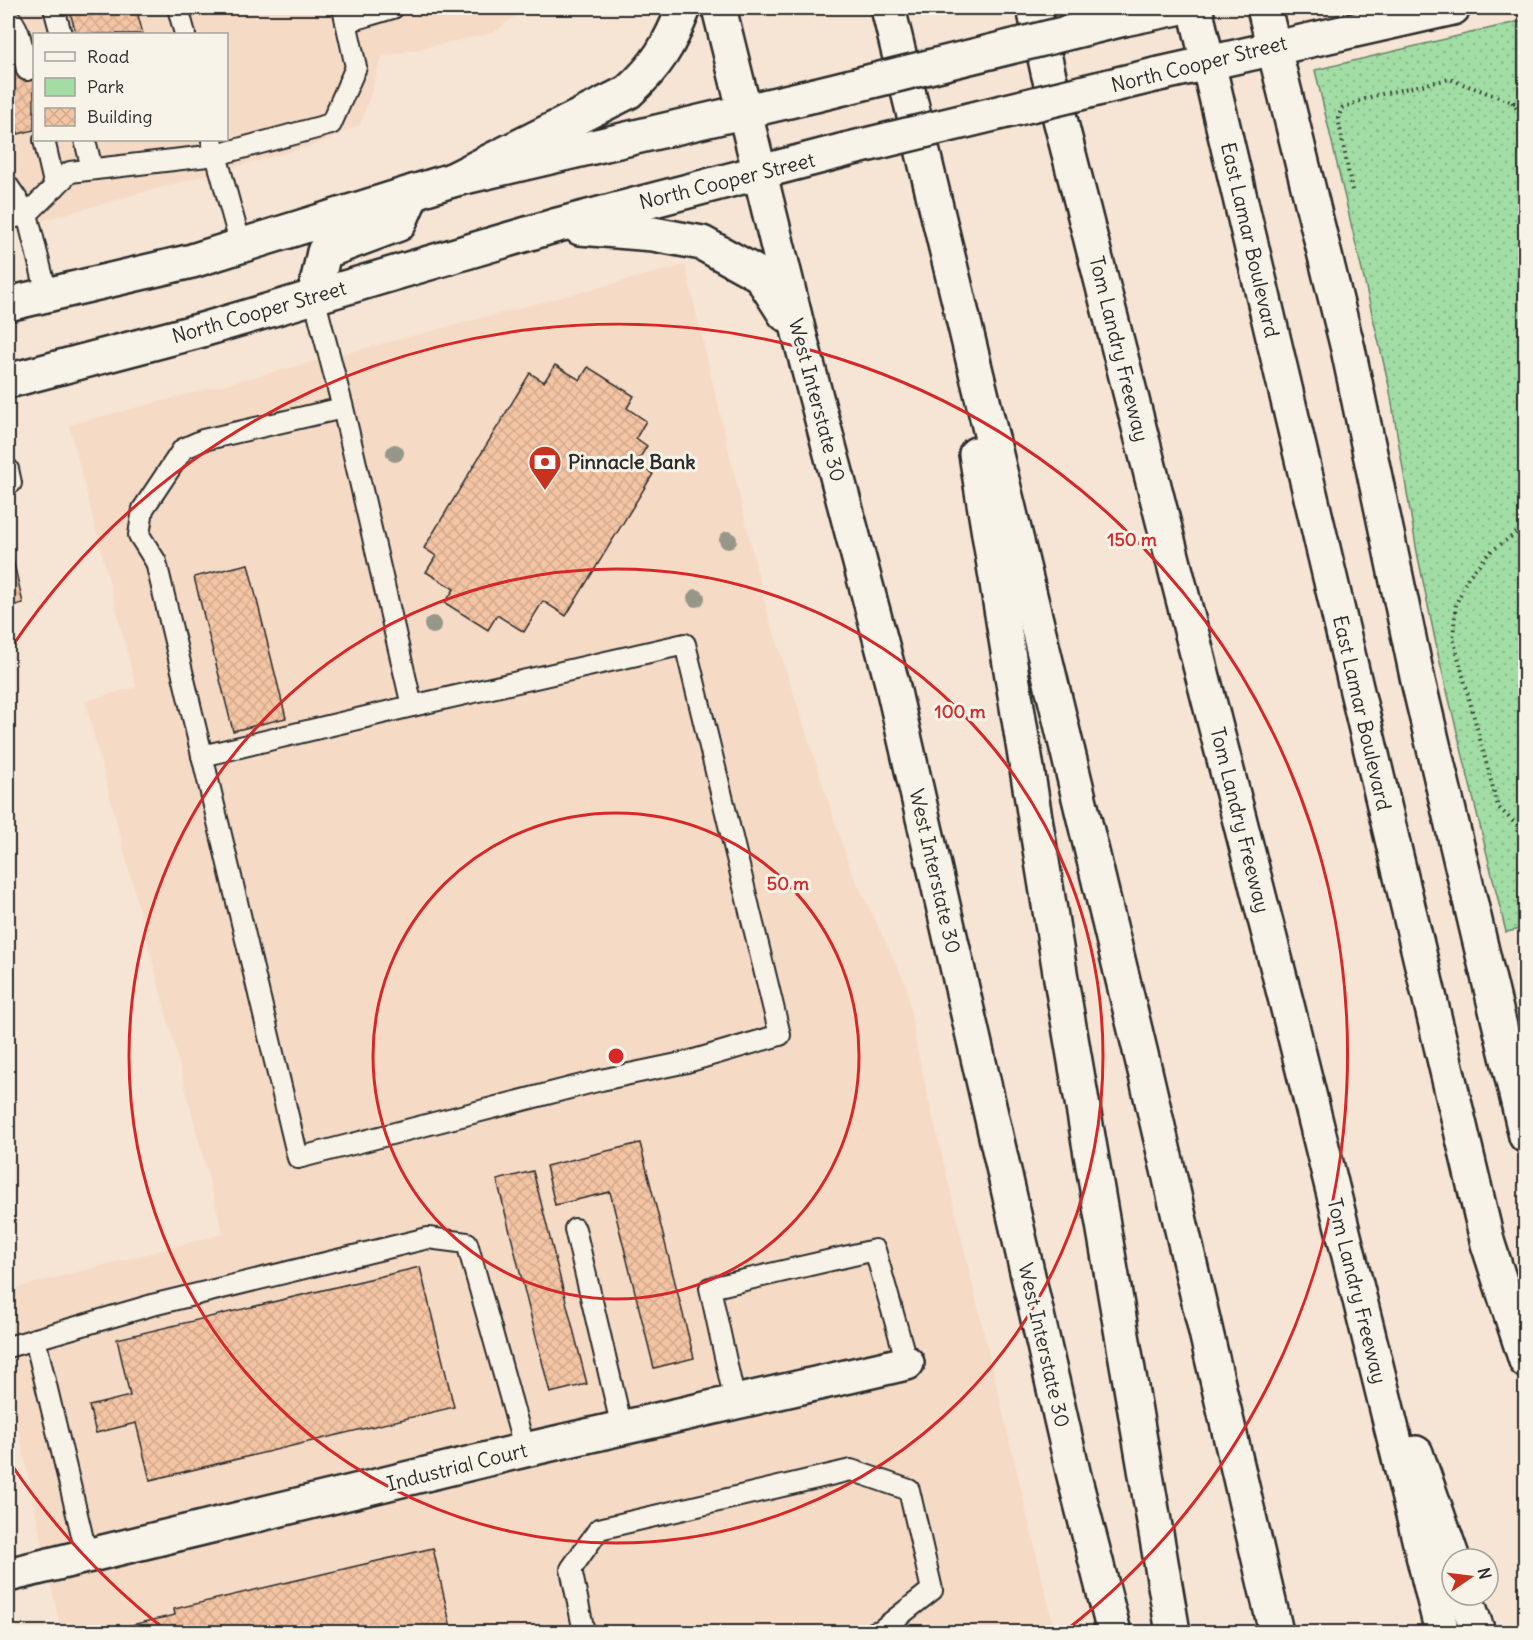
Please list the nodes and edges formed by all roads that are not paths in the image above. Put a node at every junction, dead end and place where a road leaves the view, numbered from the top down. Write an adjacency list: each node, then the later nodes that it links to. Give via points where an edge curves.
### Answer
1 (54, 8): 14 (lane)
2 (178, 8): 15 (lane)
3 (393, 8): 12 (lane)
4 (684, 8): 26 (main road, via 671,41 650,72 628,92)
5 (719, 8): 19 (main road, West Interstate 30)
6 (888, 8): 23 (main road)
7 (1034, 8): 45 (main road, Tom Landry Freeway)
8 (1177, 8): 19 (main road, bridge)
9 (1195, 8): 17 (main road, East Lamar Boulevard)
10 (1264, 8): 16 (main road)
11 (1454, 8): 16 (main road, North Cooper Street)
12 (344, 15): 22 (lane, via 356,67 331,124)
13 (8, 17): 18 (lane, via 18,34)
14 (61, 33)
15 (185, 33)
16 (1273, 46): 17 (main road, North Cooper Street); 43 (main road, via 1348,348 1418,681)
17 (1208, 61): 25 (main road, North Cooper Street, bridge); 48 (main road, East Lamar Boulevard, via 1485,1233)
18 (27, 70)
19 (745, 113): 25 (main road, West Interstate 30); 26 (main road)
20 (44, 141): 28 (lane)
21 (85, 141): 24 (lane)
22 (214, 147): 24 (lane); 32 (lane)
23 (926, 160): 60 (main road); 61 (main road)
24 (92, 169): 28 (lane, via 69,172)
25 (760, 174): 31 (main road, North Cooper Street); 36 (main road, West Interstate 30)
26 (452, 180): 29 (main road)
27 (8, 186): 30 (lane)
28 (55, 187): 30 (lane)
29 (413, 192): 32 (main road); 34 (main road, via 399,224 324,252)
30 (17, 217): 33 (lane)
31 (554, 226): 34 (main road, North Cooper Street); 36 (main road, via 653,234 702,243 760,275)
32 (241, 246): 33 (main road)
33 (47, 294): 35 (main road)
34 (314, 297): 37 (main road, North Cooper Street); 38 (lane)
35 (8, 304)
36 (800, 337): 59 (main road, West Interstate 30, via 892,683 1074,1476)
37 (8, 381)
38 (343, 408): 41 (lane); 42 (lane, via 203,440 183,449 143,509 140,535 156,562)
39 (8, 469): 40 (lane)
40 (8, 484)
41 (412, 706): 42 (lane); 42 (lane, via 685,644 780,1035 687,1062 601,1080 298,1158)
42 (202, 756)
43 (1526, 1137)
44 (575, 1229): 51 (lane)
45 (1349, 1257): 53 (main road); 62 (main road, Tom Landry Freeway)
46 (35, 1339): 47 (lane); 52 (lane, via 152,1305 428,1238 467,1243); 54 (lane)
47 (8, 1347)
48 (1526, 1361)
49 (907, 1363): 50 (main road, Industrial Court); 50 (lane, via 875,1250 710,1288)
50 (735, 1402): 51 (main road, Industrial Court)
51 (622, 1428): 52 (main road, Industrial Court)
52 (525, 1450): 54 (main road, Industrial Court)
53 (1449, 1547)
54 (87, 1556): 55 (main road, Industrial Court)
55 (8, 1575)
56 (1469, 1607): 63 (main road)
57 (584, 1632): 58 (lane, via 571,1569 599,1529 851,1470 909,1490 932,1590)
58 (875, 1632)
59 (1114, 1632)
60 (1173, 1632)
61 (1276, 1632)
62 (1442, 1632)
63 (1478, 1632)

